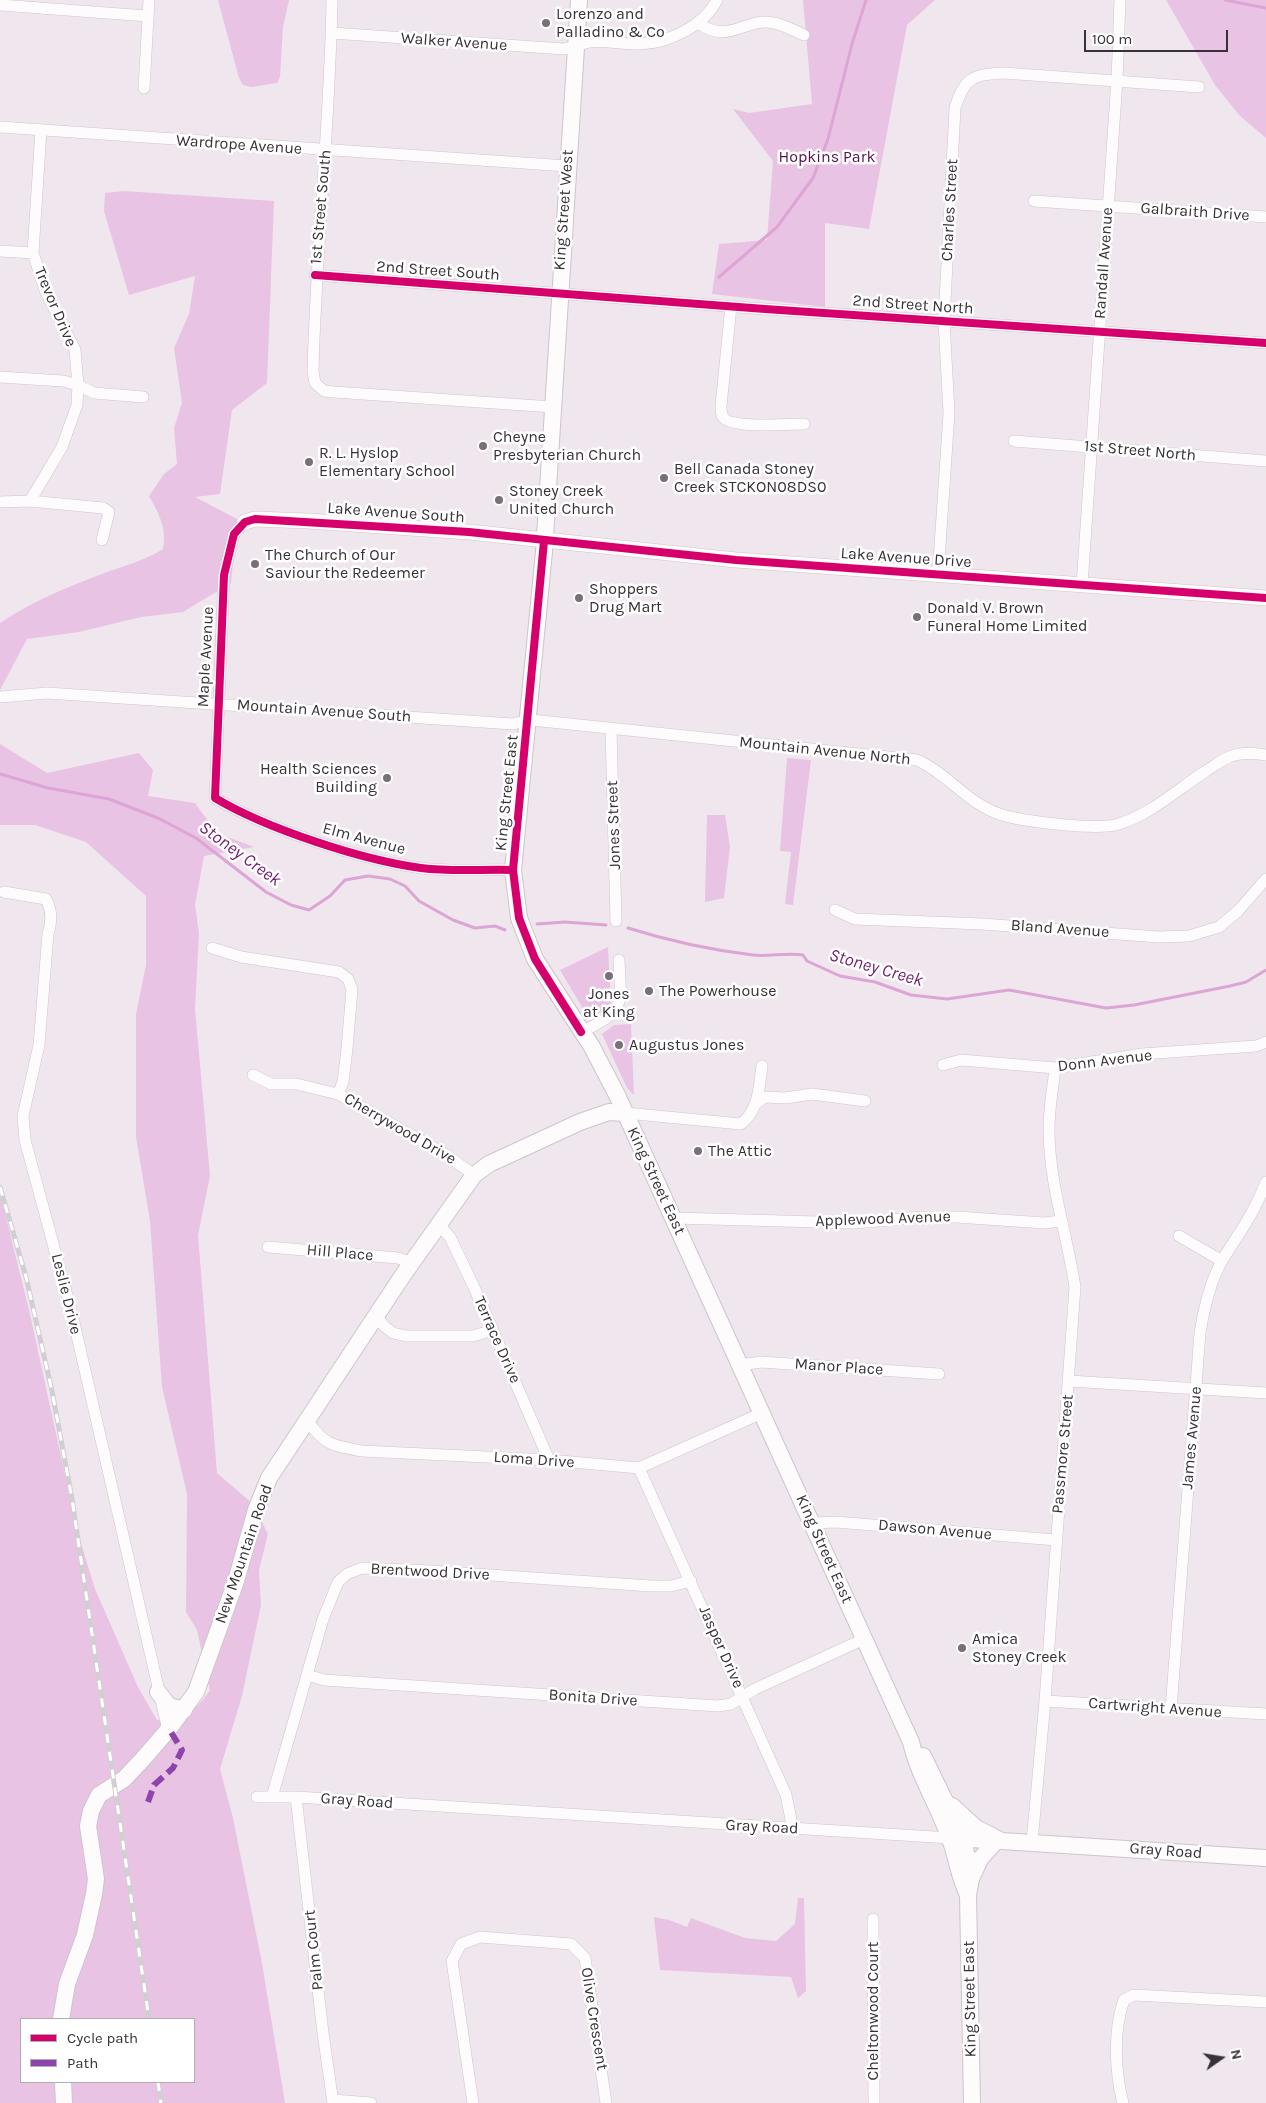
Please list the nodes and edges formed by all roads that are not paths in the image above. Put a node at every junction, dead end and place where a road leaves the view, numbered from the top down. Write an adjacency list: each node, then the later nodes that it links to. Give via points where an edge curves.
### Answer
1 (149, 0): 7 (street)
2 (332, 0): 9 (street, 1st Street South)
3 (579, 0): 11 (main road, King Street West)
4 (717, 0): 8 (street, via 711,12)
5 (1120, 0): 12 (street, Randall Avenue)
6 (0, 5): 7 (street)
7 (147, 16): 14 (street)
8 (698, 23): 10 (street, via 709,30 725,32 774,22); 11 (street, Walker Avenue, via 651,43 590,42)
9 (332, 33): 11 (street, Walker Avenue, via 564,49); 17 (street, 1st Street South)
10 (804, 35)
11 (576, 47): 18 (main road, King Street West)
12 (1117, 80): 13 (street, Charles Street); 20 (street, Randall Avenue); 27 (street, Charles Street, via 984,74 973,77 964,85 955,108)
13 (1199, 87)
14 (144, 88)
15 (0, 127): 16 (street, Wardrope Avenue)
16 (41, 130): 17 (street, Wardrope Avenue); 23 (street, Trevor Drive)
17 (326, 151): 18 (street, Wardrope Avenue); 24 (street, 1st Street South)
18 (568, 166): 25 (main road, King Street West)
19 (1034, 201): 20 (street, Galbraith Drive)
20 (1108, 206): 21 (street, Galbraith Drive); 28 (street, Randall Avenue)
21 (1266, 217)
22 (0, 251): 23 (street)
23 (33, 253): 31 (street, Trevor Drive, via 46,290 75,350)
24 (316, 275): 25 (street, 2nd Street South); 33 (street, 1st Street South, via 313,371 315,383 324,390)
25 (559, 294): 26 (street, 2nd Street North); 33 (main road, King Street West)
26 (731, 306): 27 (street, 2nd Street North); 34 (street, via 722,416 728,422 740,424)
27 (944, 321): 28 (street, 2nd Street North); 43 (street, Charles Street, via 949,414)
28 (1100, 331): 29 (street, 2nd Street North); 36 (street, Randall Avenue)
29 (1266, 343)
30 (0, 377): 31 (street)
31 (78, 385): 32 (street, via 94,393); 38 (street, Trevor Drive, via 77,404 62,447)
32 (143, 397)
33 (553, 407): 42 (main road, King Street West)
34 (804, 424)
35 (1014, 441): 36 (street, 1st Street North)
36 (1091, 448): 37 (street, 1st Street North); 44 (street, Randall Avenue)
37 (1266, 461)
38 (30, 501): 39 (street); 41 (street, via 108,510)
39 (0, 502)
40 (245, 522): 42 (street, Lake Avenue South, via 255,518 308,521 469,532); 47 (street, Maple Avenue, via 234,534 224,575)
41 (102, 540)
42 (544, 541): 43 (street, Lake Avenue Drive, via 736,560); 48 (main road, King Street East)
43 (938, 574): 44 (street, Lake Avenue Drive)
44 (1082, 585): 45 (street, Lake Avenue Drive)
45 (1266, 598)
46 (0, 698): 47 (street, Mountain Avenue South, via 47,693)
47 (218, 704): 48 (street, Mountain Avenue South, via 513,724); 51 (street, Maple Avenue)
48 (528, 720): 49 (street, Mountain Avenue North); 52 (main road, King Street East)
49 (611, 729): 50 (street, Mountain Avenue North, via 917,760 931,766 979,804 998,814 1027,820 1099,826 1118,825 1144,813 1228,757 1246,753); 56 (street, Jones Street)
50 (1266, 754)
51 (215, 798): 52 (street, Elm Avenue, via 301,835 386,862 423,868)
52 (513, 870): 59 (main road, King Street East, via 519,918 535,959)
53 (1266, 879): 55 (street, Bland Avenue, via 1219,927 1189,936 855,920)
54 (4, 892): 94 (street, Leslie Drive, via 46,899 50,908 52,922 48,934 39,1045 23,1116 25,1140 72,1314)
55 (835, 910)
56 (616, 921)
57 (212, 948): 65 (street, Cherrywood Drive, via 251,959 339,972 348,979 352,989 346,1057)
58 (619, 960): 59 (street, via 620,1001 617,1009 610,1018)
59 (581, 1032): 68 (main road, King Street East, via 592,1047)
60 (1266, 1042): 63 (street, Donn Avenue, via 1256,1046 1142,1054)
61 (943, 1065): 63 (street, Donn Avenue, via 961,1060)
62 (762, 1066): 67 (street)
63 (1055, 1068): 72 (street, Passmore Street, via 1049,1127)
64 (253, 1075): 65 (street, via 272,1084 296,1084)
65 (338, 1094): 69 (street, Cherrywood Drive, via 445,1154)
66 (865, 1102): 67 (street, via 812,1094 786,1098 769,1096)
67 (757, 1103): 68 (street, via 741,1124)
68 (625, 1113): 69 (main road, New Mountain Road, via 609,1112 580,1122 506,1155); 71 (main road, King Street East)
69 (474, 1175): 73 (main road, New Mountain Road)
70 (1266, 1182): 76 (street, James Avenue, via 1252,1216)
71 (674, 1218): 72 (street, Applewood Avenue, via 855,1223 923,1217); 80 (main road, King Street East)
72 (1061, 1221): 82 (street, Passmore Street, via 1076,1287)
73 (438, 1224): 77 (main road, New Mountain Road); 79 (street, Terrace Drive, via 450,1237)
74 (1179, 1236): 76 (street)
75 (268, 1247): 77 (street, Hill Place, via 398,1258)
76 (1222, 1261): 83 (street, James Avenue, via 1204,1304)
77 (412, 1263): 78 (main road, New Mountain Road)
78 (376, 1316): 79 (street, via 393,1333 406,1336 473,1336); 86 (main road, New Mountain Road)
79 (493, 1330): 87 (street, Terrace Drive)
80 (740, 1365): 81 (street, Manor Place, via 761,1362); 85 (main road, King Street East)
81 (939, 1374)
82 (1069, 1381): 83 (street); 90 (street, Passmore Street)
83 (1196, 1389): 84 (street); 97 (street, James Avenue)
84 (1266, 1393)
85 (762, 1413): 88 (street, Loma Drive); 89 (main road, King Street East)
86 (306, 1420): 87 (street, Loma Drive, via 322,1441 336,1446); 98 (main road, New Mountain Road, via 269,1478 196,1692)
87 (549, 1460): 88 (street, Loma Drive)
88 (639, 1468): 91 (street, Jasper Drive)
89 (813, 1523): 90 (street, Dawson Avenue, via 836,1522); 92 (main road, King Street East)
90 (1056, 1540): 96 (street, Passmore Street)
91 (691, 1581): 93 (street, Brentwood Drive, via 651,1586 362,1568 338,1582 322,1619); 95 (street, Jasper Drive)
92 (864, 1639): 95 (street, Bonita Drive); 101 (main road, King Street East)
93 (307, 1675): 95 (street, Bonita Drive, via 324,1680 700,1706 731,1704); 102 (street, Brentwood Drive)
94 (158, 1692): 98 (main road, via 169,1706); 100 (street, Leslie Drive)
95 (743, 1696): 106 (street, Jasper Drive, via 786,1795)
96 (1045, 1701): 97 (street, Cartwright Avenue); 109 (street, Passmore Street)
97 (1171, 1709): 99 (street, Cartwright Avenue)
98 (184, 1710): 100 (main road, New Mountain Road)
99 (1266, 1714)
100 (168, 1730): 114 (main road, New Mountain Road, via 124,1779 99,1795 91,1811 88,1826 96,1879 94,1894 85,1935 67,1984)
101 (911, 1742): 103 (main road, King Street East, via 927,1761); 107 (main road, King Street East, via 916,1764)
102 (272, 1796): 104 (street, Gray Road); 105 (street, Gray Road)
103 (944, 1796): 107 (main road, King Street East); 108 (main road, via 976,1828)
104 (257, 1797)
105 (296, 1797): 106 (street, Gray Road); 116 (street, Palm Court)
106 (793, 1829): 107 (street, Gray Road)
107 (957, 1838): 108 (main road, Gray Road); 111 (main road, King Street East, via 960,1880)
108 (998, 1839): 109 (main road, Gray Road); 111 (main road, via 980,1859)
109 (1032, 1842): 110 (main road, Gray Road)
110 (1266, 1858)
111 (969, 1887): 122 (main road, King Street East)
112 (873, 1919): 121 (street, Cheltonwood Court)
113 (1266, 2002): 123 (street, via 1134,1995 1124,2000 1120,2011 1118,2059)
114 (61, 2018)
115 (63, 2083): 117 (main road)
116 (333, 2102): 118 (street)
117 (64, 2103)
118 (372, 2103)
119 (473, 2103): 120 (street, Olive Crescent, via 452,1961 461,1944 480,1937 571,1944 585,1958)
120 (606, 2103)
121 (874, 2103)
122 (972, 2103)
123 (1123, 2103)

